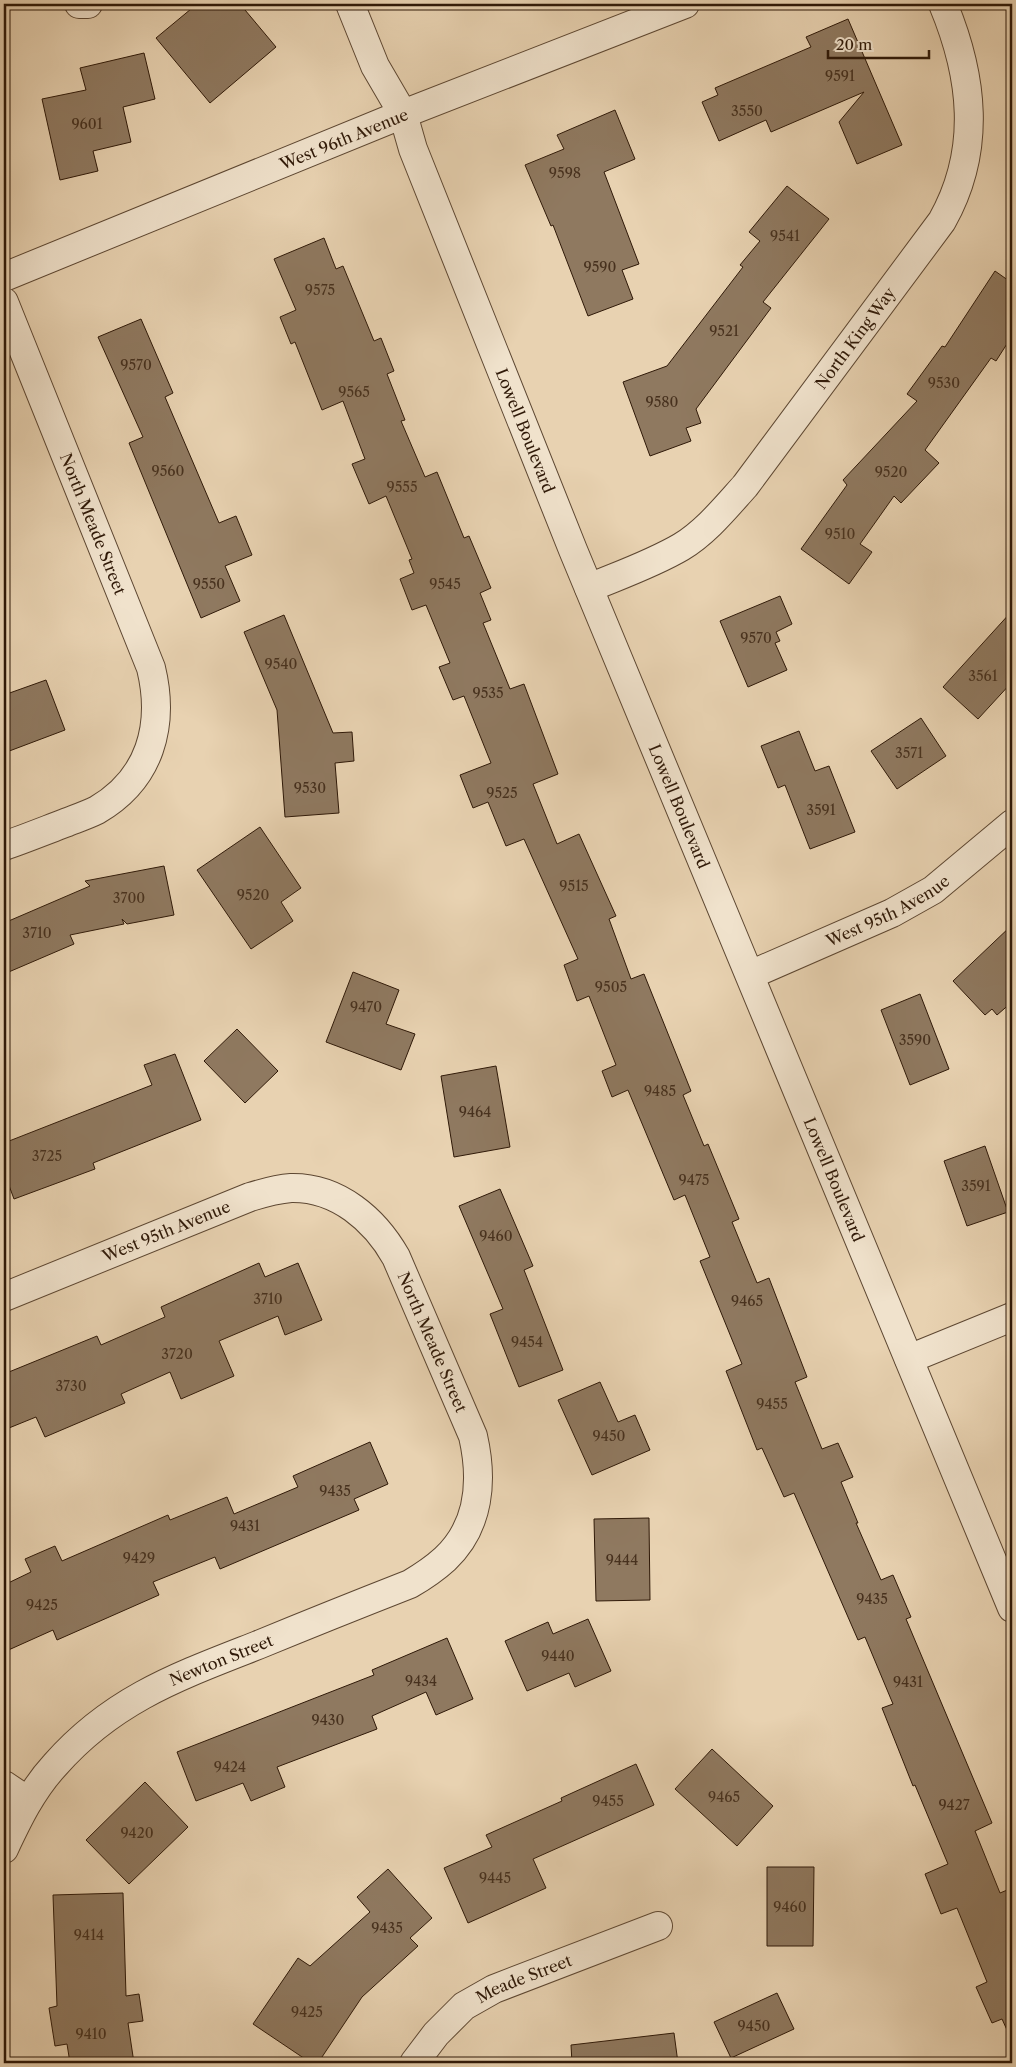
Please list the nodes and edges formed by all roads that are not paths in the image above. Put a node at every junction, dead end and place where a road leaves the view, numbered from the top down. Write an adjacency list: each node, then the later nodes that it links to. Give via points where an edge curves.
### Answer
1 (79, 4): 2 (street)
2 (88, 4)
3 (350, 4): 6 (street, Lowell Boulevard, via 375,66)
4 (685, 4): 6 (street, West 96th Avenue)
5 (943, 4): 9 (street, North King Way, via 960,52 969,106 967,155 953,202 942,221 745,486 716,518 682,546 642,567)
6 (403, 114): 7 (street, West 96th Avenue); 9 (street, Lowell Boulevard, via 413,149)
7 (4, 277)
8 (4, 302): 11 (street, North Meade Street, via 151,668 157,691 156,724 150,748 133,780 95,811)
9 (589, 588): 12 (street, Lowell Boulevard)
10 (1012, 824): 12 (street, West 95th Avenue, via 933,890 892,913)
11 (4, 846)
12 (750, 975): 16 (street, Lowell Boulevard)
13 (332, 1196): 14 (street, West 95th Avenue, via 292,1188 250,1197); 17 (street, North Meade Street, via 372,1223 385,1238 400,1266 473,1436 479,1481)
14 (4, 1297)
15 (1012, 1317): 16 (street)
16 (909, 1359): 18 (street, Lowell Boulevard)
17 (472, 1516): 20 (street, Newton Street, via 461,1539 446,1558 410,1584 170,1680 112,1712 55,1764)
18 (1012, 1608)
19 (4, 1785): 20 (street)
20 (28, 1801): 21 (street, Newton Street)
21 (4, 1849)
22 (658, 1926): 23 (street, Meade Street, via 494,1989 464,2006 436,2034)
23 (414, 2063)

